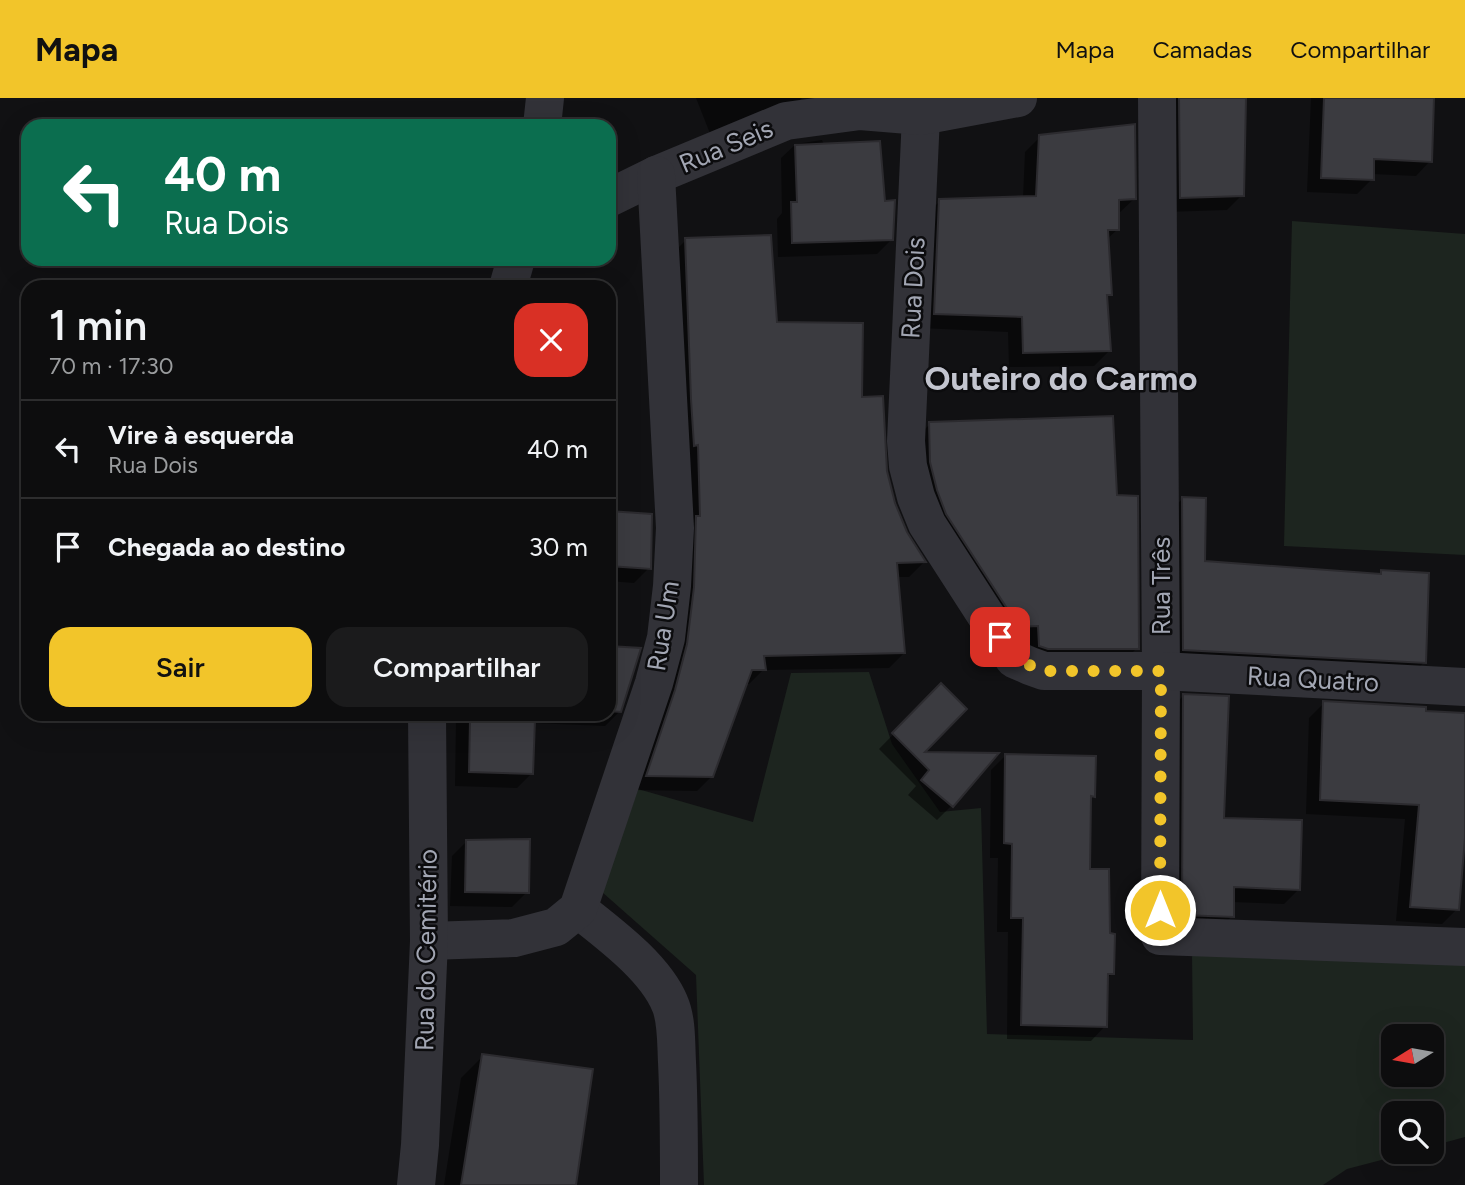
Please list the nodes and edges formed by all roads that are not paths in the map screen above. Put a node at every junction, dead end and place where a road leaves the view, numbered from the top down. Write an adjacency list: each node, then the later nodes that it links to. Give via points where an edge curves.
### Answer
1 (545, 98): 5 (street)
2 (1018, 98): 4 (street, Rua Seis)
3 (1157, 98): 8 (street, Rua Três)
4 (921, 116): 6 (street, Rua Seis, via 860,111 786,121); 8 (street, Rua Dois, via 906,441 908,466 927,524 1014,659 1044,671)
5 (542, 119)
6 (656, 175): 7 (street, Rua Seis); 11 (street, Rua Um, via 675,528 672,586 666,638 654,683)
7 (616, 195)
8 (1161, 671): 9 (street, Rua Quatro); 13 (street, Rua Três, via 1160,936)
9 (1465, 687)
10 (427, 721): 12 (street, Rua do Cemitério)
11 (578, 909): 12 (street, via 556,927 514,938); 15 (street, via 620,942 655,979 671,1004)
12 (429, 941): 14 (street, Rua do Cemitério)
13 (1465, 947)
14 (416, 1185)
15 (679, 1185)

